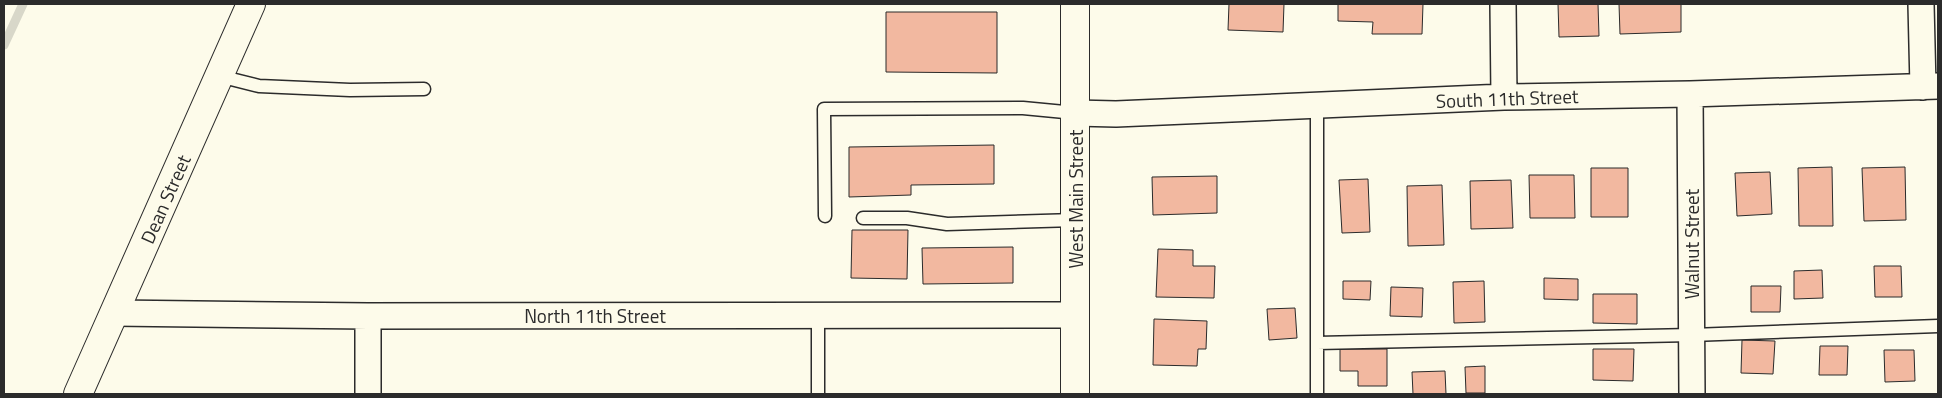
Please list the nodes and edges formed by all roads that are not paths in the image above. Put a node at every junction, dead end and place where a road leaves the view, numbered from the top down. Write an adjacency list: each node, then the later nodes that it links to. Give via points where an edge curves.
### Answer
1 (251, 4): 5 (street, Dean Street)
2 (1075, 4): 11 (street, West Main Street)
3 (1503, 4): 9 (street)
4 (1921, 4): 6 (street)
5 (219, 76): 7 (lane, via 260,86); 15 (street, Dean Street)
6 (1930, 86): 8 (street, South 11th Street)
7 (424, 90)
8 (1690, 94): 9 (street, South 11th Street); 20 (street, Walnut Street)
9 (1504, 97): 10 (street, South 11th Street)
10 (1317, 106): 11 (street, South 11th Street); 21 (lane)
11 (1075, 113): 12 (lane, via 1023,108 824,109); 14 (street, West Main Street)
12 (825, 216)
13 (863, 218): 14 (lane, via 907,218 946,224)
14 (1075, 220): 17 (street, West Main Street)
15 (114, 313): 18 (street, North 11th Street); 22 (street, Dean Street)
16 (818, 315): 17 (street, North 11th Street); 18 (street, North 11th Street); 24 (lane)
17 (1075, 315): 25 (street, West Main Street)
18 (368, 316): 23 (street)
19 (1938, 326): 20 (lane)
20 (1692, 335): 21 (lane); 27 (street, Walnut Street)
21 (1317, 343): 26 (lane)
22 (78, 394)
23 (368, 394)
24 (818, 394)
25 (1075, 394)
26 (1317, 394)
27 (1692, 394)

